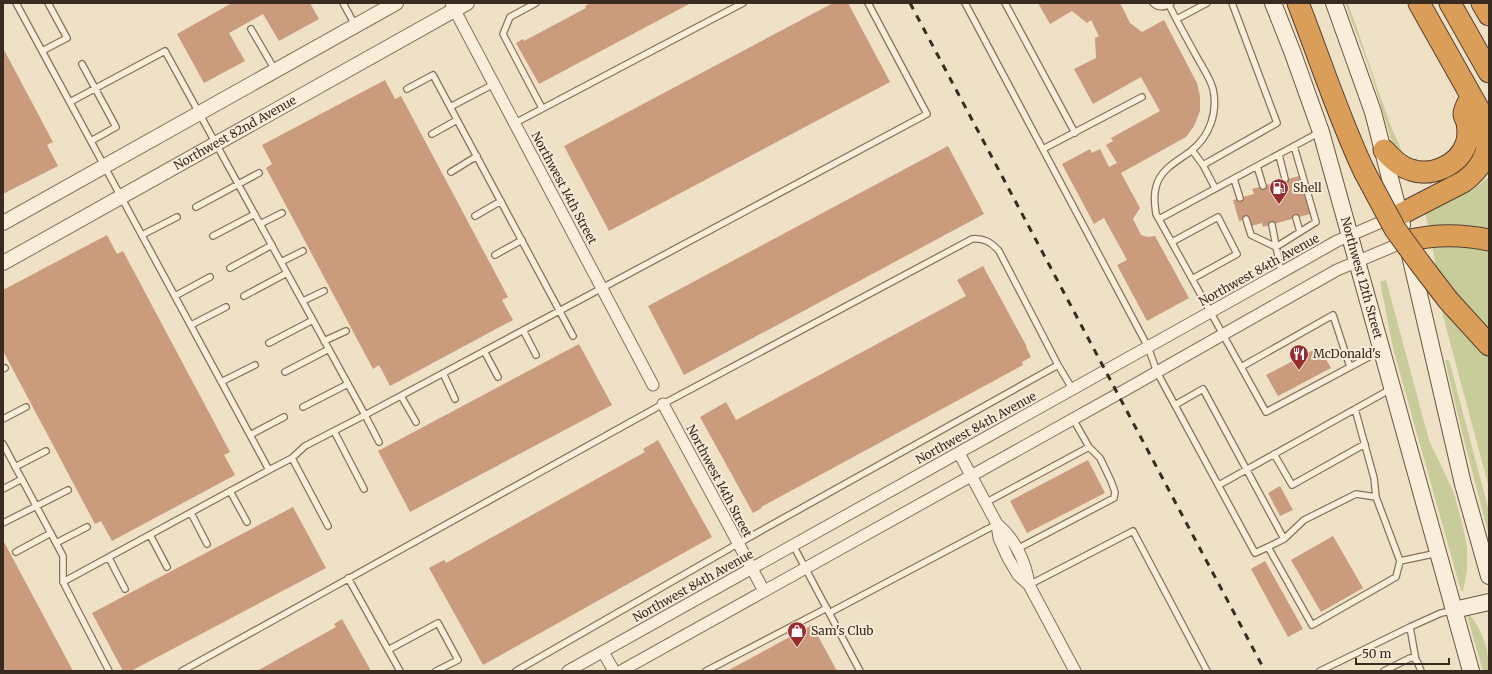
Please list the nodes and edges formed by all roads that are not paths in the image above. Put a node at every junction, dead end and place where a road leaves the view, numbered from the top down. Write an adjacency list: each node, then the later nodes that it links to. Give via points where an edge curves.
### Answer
1 (16, 3): 25 (lane)
2 (48, 3): 25 (lane, via 67,38)
3 (343, 3): 23 (lane)
4 (396, 3): 23 (street)
5 (536, 3): 36 (lane, via 510,17 503,34)
6 (743, 3): 36 (lane)
7 (868, 3): 96 (lane, via 927,114)
8 (965, 3): 46 (lane)
9 (1005, 3): 41 (lane)
10 (1153, 3): 19 (lane, via 1159,7)
11 (1207, 3): 22 (lane)
12 (1232, 3): 51 (lane, via 1277,124)
13 (1273, 3): 40 (main road, Northwest 12th Street)
14 (1298, 3): 112 (highway, bridge, via 1350,141 1395,228 1448,300)
15 (1334, 3): 48 (main road)
16 (1419, 3): 33 (highway)
17 (1450, 3): 27 (highway)
18 (1482, 3): 21 (highway)
19 (1170, 4): 22 (lane)
20 (458, 5): 29 (street, Northwest 14th Street); 44 (street, Northwest 82nd Avenue)
21 (1489, 15)
22 (1177, 19): 47 (lane, via 1212,88 1215,105 1212,122 1204,138)
23 (355, 26): 28 (street)
24 (251, 29): 28 (lane)
25 (42, 51): 34 (lane)
26 (82, 64): 30 (lane)
27 (1487, 66)
28 (275, 71): 37 (street)
29 (494, 84): 35 (lane); 39 (street, Northwest 14th Street)
30 (96, 88): 34 (lane); 37 (lane, via 165,51); 43 (lane, via 116,127)
31 (407, 89): 35 (lane, via 433,75)
32 (1142, 97): 41 (lane)
33 (1471, 97): 48 (highway, via 1464,113 1468,130 1466,143 1463,152 1448,166 1427,172 1410,170 1393,160); 67 (highway, via 1482,115 1487,134 1488,145 1484,158 1463,182)
34 (70, 102): 43 (lane)
35 (450, 107): 38 (lane)
36 (542, 108): 39 (lane)
37 (199, 113): 44 (lane); 52 (street)
38 (457, 120): 42 (lane); 50 (lane)
39 (515, 123): 96 (street, Northwest 14th Street)
40 (1321, 132): 45 (lane); 79 (main road, Northwest 12th Street)
41 (1074, 133): 46 (lane)
42 (432, 134)
43 (91, 141): 52 (lane)
44 (216, 144): 58 (lane); 61 (street, Northwest 82nd Avenue)
45 (1294, 146): 49 (lane); 76 (lane, via 1316,222)
46 (1043, 149): 113 (lane)
47 (1192, 150): 51 (lane); 71 (lane, via 1162,173 1156,186 1154,200)
48 (1384, 150): 67 (main road)
49 (1279, 154): 53 (lane); 57 (lane)
50 (477, 156): 54 (lane); 63 (lane)
51 (1203, 165): 60 (lane)
52 (105, 166): 61 (lane); 73 (street)
53 (1257, 166): 56 (lane); 59 (lane)
54 (450, 172)
55 (260, 173): 58 (lane)
56 (1234, 179): 60 (lane); 62 (lane)
57 (1285, 180)
58 (238, 184): 64 (lane); 66 (lane)
59 (1263, 186)
60 (1216, 188): 71 (lane)
61 (121, 197): 77 (lane); 90 (street, Northwest 82nd Avenue)
62 (1240, 198)
63 (501, 201): 68 (lane); 80 (lane)
64 (196, 207)
65 (282, 213): 74 (lane)
66 (255, 214): 74 (lane); 78 (lane)
67 (1399, 215): 79 (street, Northwest 84th Avenue); 82 (main road)
68 (475, 216)
69 (177, 217): 77 (lane)
70 (1296, 218): 76 (lane)
71 (1159, 219): 83 (lane)
72 (1246, 219): 85 (lane, via 1250,235)
73 (3, 223)
74 (260, 224): 84 (lane)
75 (1272, 225): 85 (lane)
76 (1300, 232): 85 (lane)
77 (142, 235): 98 (lane)
78 (213, 236)
79 (1349, 236): 88 (main road, Northwest 12th Street); 92 (street, Northwest 84th Avenue)
80 (522, 240): 87 (lane); 102 (lane)
81 (1489, 240): 82 (highway, via 1426,236)
82 (1406, 241): 88 (street); 188 (main road, via 1463,484)
83 (1172, 242): 95 (lane); 95 (lane, via 1218,217 1238,254)
84 (272, 245): 89 (lane); 91 (lane)
85 (1276, 247): 92 (lane)
86 (303, 251): 89 (lane)
87 (495, 255)
88 (1356, 261): 108 (street); 115 (main road, Northwest 12th Street)
89 (281, 262): 93 (lane)
90 (3, 263)
91 (230, 268)
92 (1281, 272): 103 (street, Northwest 84th Avenue)
93 (287, 273): 99 (lane); 100 (lane)
94 (210, 278): 98 (lane)
95 (1192, 279): 103 (lane)
96 (602, 287): 102 (lane); 128 (street, Northwest 14th Street)
97 (324, 291): 100 (lane)
98 (175, 296): 105 (lane)
99 (244, 296)
100 (303, 302): 104 (lane)
101 (226, 307): 105 (lane)
102 (560, 310): 106 (lane); 109 (lane)
103 (1210, 313): 108 (lane); 113 (street, Northwest 84th Avenue)
104 (313, 320): 110 (lane); 111 (lane)
105 (191, 325): 126 (lane)
106 (523, 330): 116 (lane); 117 (lane)
107 (346, 331): 110 (lane)
108 (1222, 335): 120 (lane); 123 (street)
109 (572, 336)
110 (324, 341): 114 (lane)
111 (269, 343)
112 (1489, 346)
113 (1148, 347): 123 (lane); 130 (street, Northwest 84th Avenue)
114 (329, 349): 122 (lane); 127 (lane)
115 (1381, 350): 121 (lane); 129 (main road, Northwest 12th Street)
116 (484, 351): 124 (lane); 125 (lane)
117 (536, 355)
118 (255, 365): 126 (lane)
119 (1058, 365): 130 (lane); 133 (lane, via 999,252 990,242 976,239 967,241); 176 (lane)
120 (1240, 367): 121 (lane, via 1266,412); 121 (lane, via 1333,315)
121 (1350, 367)
122 (285, 372)
123 (1157, 372): 134 (lane); 141 (street)
124 (443, 373): 131 (lane); 132 (lane)
125 (498, 377)
126 (221, 382): 144 (lane)
127 (348, 384): 135 (lane); 138 (lane)
128 (653, 385)
129 (1392, 388): 137 (lane); 182 (main road, Northwest 12th Street)
130 (1073, 390): 150 (street, Northwest 84th Avenue)
131 (401, 396): 138 (lane); 142 (lane)
132 (456, 399)
133 (663, 404): 176 (street, Northwest 14th Street); 189 (lane)
134 (1175, 405): 154 (lane, via 1203,389); 158 (lane)
135 (303, 407)
136 (26, 408): 140 (lane)
137 (1355, 409): 147 (lane); 151 (lane)
138 (365, 415): 143 (lane); 145 (lane)
139 (284, 417): 144 (lane)
140 (3, 419)
141 (1073, 419): 148 (lane); 156 (street)
142 (416, 422)
143 (334, 431): 152 (lane, via 305,446); 160 (lane)
144 (250, 435): 155 (lane)
145 (379, 442)
146 (3, 444): 153 (lane)
147 (1365, 444): 151 (lane, via 1292,485); 163 (lane)
148 (1089, 447): 164 (lane); 180 (lane, via 1100,458 1115,492 1114,498)
149 (46, 451): 153 (lane)
150 (959, 453): 156 (street); 178 (street, Northwest 84th Avenue)
151 (1274, 454): 154 (lane)
152 (292, 458): 155 (lane); 170 (lane)
153 (15, 467): 157 (lane)
154 (1247, 469): 158 (lane); 174 (lane)
155 (269, 470): 162 (lane)
156 (970, 475): 164 (street); 187 (street)
157 (22, 480): 159 (lane); 165 (lane)
158 (1219, 485): 179 (lane, via 1255,553)
159 (3, 489)
160 (364, 489)
161 (68, 490): 165 (lane)
162 (230, 491): 166 (lane); 167 (lane)
163 (1376, 497): 174 (lane, via 1356,494 1304,520); 184 (lane)
164 (985, 503): 169 (street)
165 (36, 506): 168 (lane); 172 (lane)
166 (191, 513): 173 (lane); 177 (lane)
167 (247, 522)
168 (3, 523)
169 (997, 524): 180 (street, via 1008,534); 191 (street, via 999,538 1008,558 1018,575); 195 (lane)
170 (328, 526)
171 (87, 527): 175 (lane)
172 (51, 533): 175 (lane); 181 (lane)
173 (150, 535): 183 (lane); 185 (lane)
174 (1284, 539): 179 (lane)
175 (56, 543): 190 (lane, via 63,556)
176 (738, 543): 186 (street, Northwest 14th Street); 205 (lane)
177 (206, 544)
178 (793, 545): 186 (street, Northwest 84th Avenue); 187 (lane)
179 (1268, 547): 184 (lane, via 1312,625 1396,577)
180 (1017, 549): 191 (street, via 1027,570)
181 (16, 552)
182 (1438, 553): 184 (lane); 196 (main road, Northwest 12th Street)
183 (108, 558): 190 (lane); 192 (lane)
184 (1400, 561)
185 (167, 567)
186 (752, 568): 193 (street, Northwest 14th Street); 199 (street, Northwest 84th Avenue)
187 (805, 568): 193 (street); 195 (lane)
188 (1489, 576)
189 (348, 578): 198 (lane); 202 (lane)
190 (63, 582): 201 (lane)
191 (1029, 585): 211 (street); 212 (lane, via 1133,531)
192 (125, 589)
193 (764, 591): 208 (street)
194 (1489, 602): 196 (main road)
195 (828, 610): 209 (lane); 210 (lane)
196 (1454, 610): 197 (lane); 216 (main road, Northwest 12th Street)
197 (1410, 627): 200 (lane); 213 (lane)
198 (388, 650): 203 (lane); 204 (lane, via 438,623 458,660)
199 (603, 652): 206 (street, Northwest 84th Avenue); 207 (street)
200 (1416, 661): 214 (lane, via 1410,658); 215 (lane)
201 (109, 671)
202 (182, 671)
203 (400, 671)
204 (436, 671)
205 (516, 671)
206 (568, 671)
207 (614, 671)
208 (621, 671)
209 (706, 671)
210 (860, 671)
211 (1075, 671)
212 (1207, 671)
213 (1320, 671)
214 (1384, 671)
215 (1421, 671)
216 (1471, 671)

